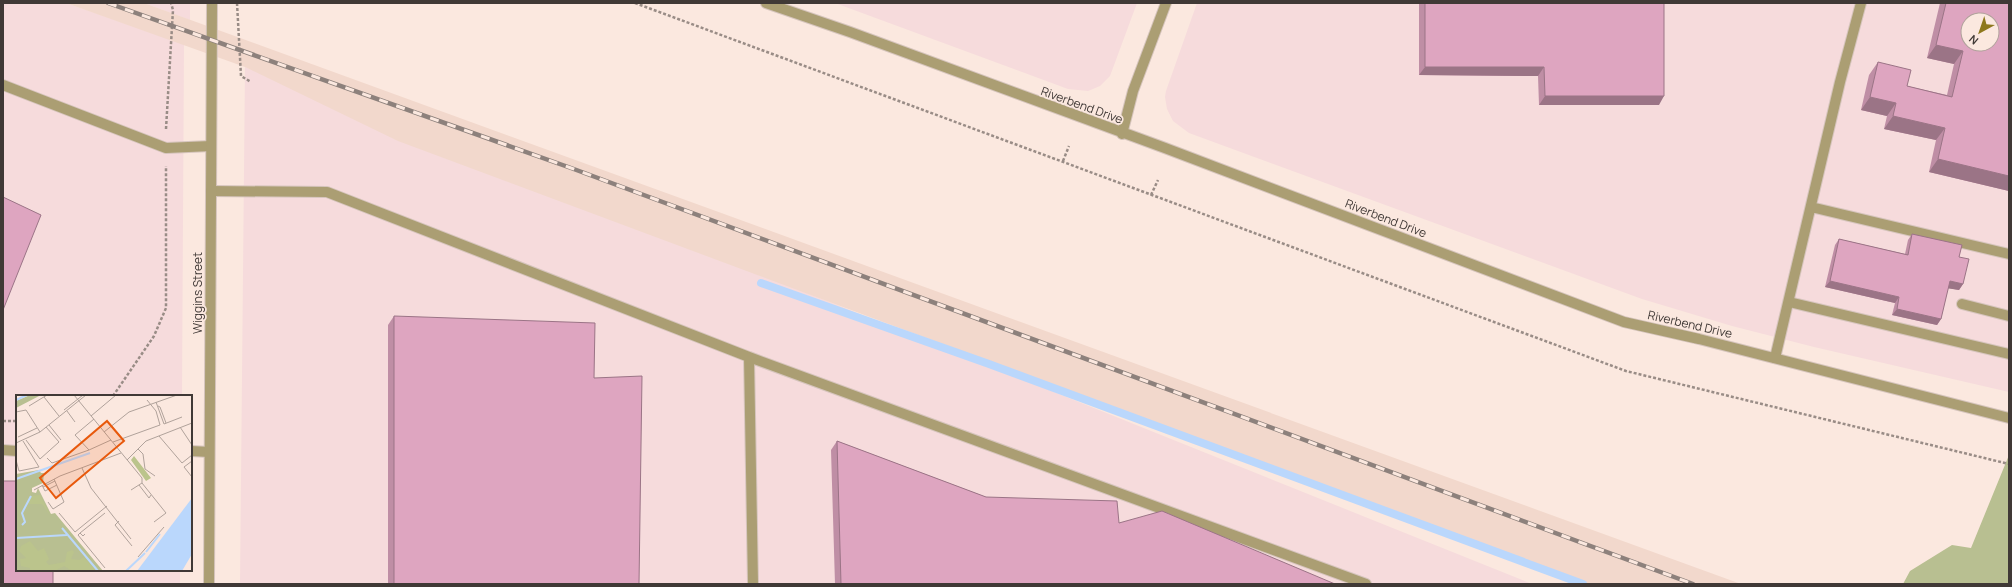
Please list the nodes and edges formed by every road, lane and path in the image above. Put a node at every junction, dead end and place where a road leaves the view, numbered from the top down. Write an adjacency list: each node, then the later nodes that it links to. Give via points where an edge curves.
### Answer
1 (171, 3): 13 (path, via 173,10)
2 (212, 3): 11 (street, Wiggins Street)
3 (237, 3): 8 (path, via 241,76)
4 (635, 3): 14 (path)
5 (766, 3): 10 (street, Riverbend Drive)
6 (1166, 3): 10 (street, via 1134,91)
7 (1861, 3): 18 (street)
8 (251, 82)
9 (3, 85): 13 (street)
10 (1122, 134): 25 (street, Riverbend Drive, via 1624,322)
11 (211, 146): 13 (street); 16 (street, Wiggins Street)
12 (1069, 146): 14 (path)
13 (166, 148): 26 (path, via 166,308 154,336)
14 (1063, 161): 17 (path)
15 (1158, 180): 17 (path)
16 (211, 191): 24 (street, via 327,192); 33 (street, Wiggins Street)
17 (1151, 195): 34 (path, via 1626,371)
18 (1811, 207): 19 (street); 20 (street)
19 (2009, 254)
20 (1789, 302): 23 (street); 25 (street)
21 (1962, 304): 22 (street)
22 (2009, 316)
23 (2009, 354)
24 (749, 357): 36 (street); 37 (street)
25 (1775, 358): 27 (street, Riverbend Drive)
26 (114, 395)
27 (2009, 418)
28 (3, 421): 29 (path)
29 (16, 421)
30 (3, 450): 31 (street)
31 (16, 450)
32 (192, 451): 33 (street)
33 (209, 452): 35 (street, Wiggins Street)
34 (2009, 464)
35 (209, 584)
36 (753, 584)
37 (1366, 584)

